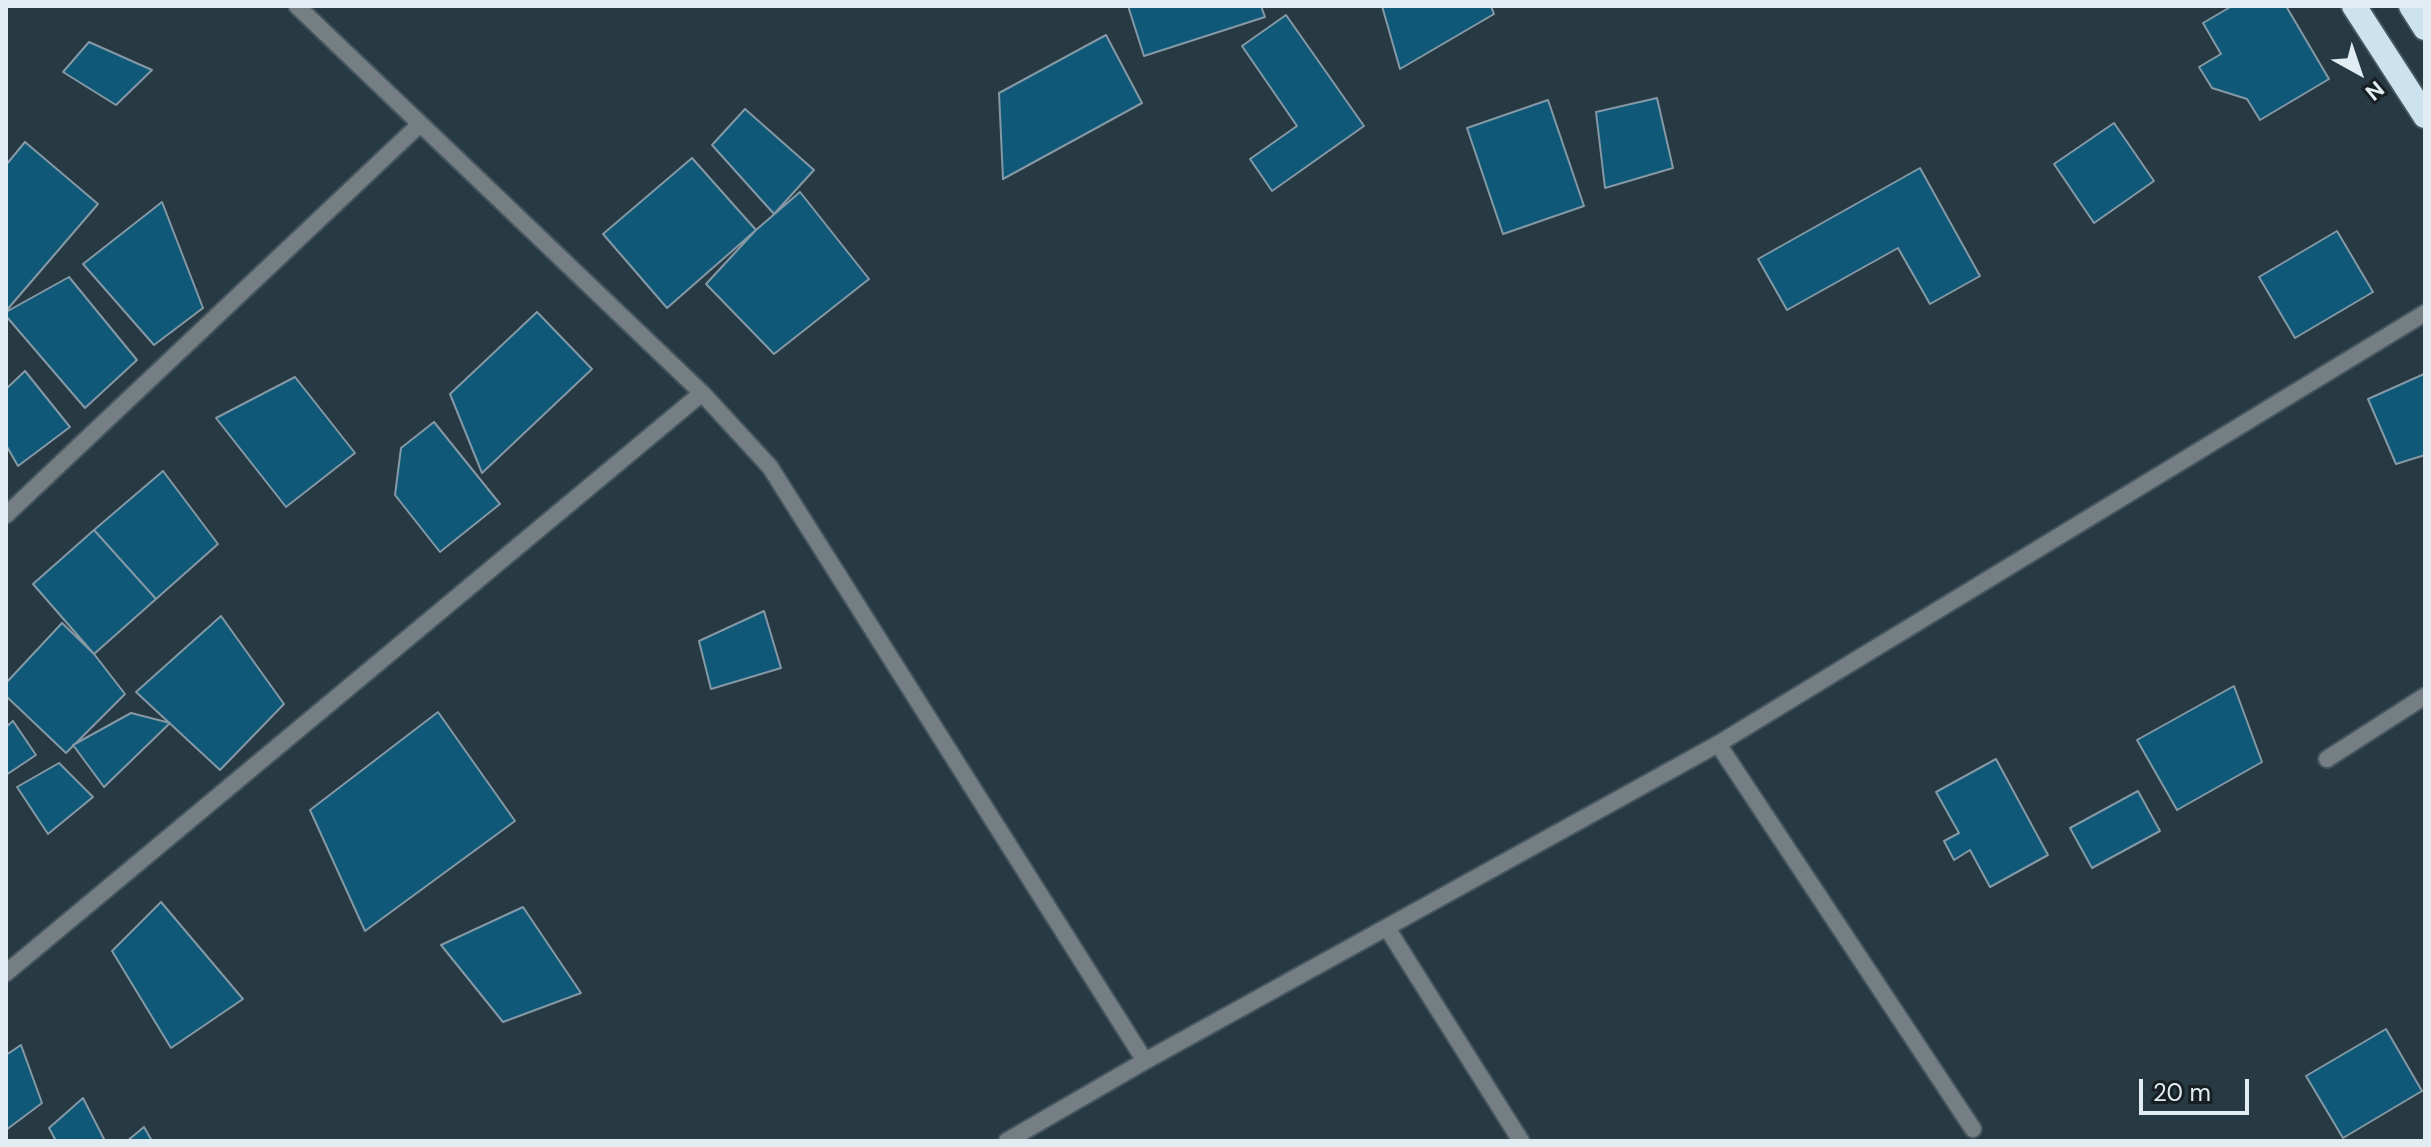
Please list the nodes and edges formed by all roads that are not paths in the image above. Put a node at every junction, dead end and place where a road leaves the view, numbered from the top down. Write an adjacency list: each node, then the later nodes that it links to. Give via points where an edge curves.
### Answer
1 (297, 6): 6 (street)
2 (2354, 6): 5 (highway)
3 (2411, 6): 4 (highway)
4 (2425, 28)
5 (2425, 116)
6 (419, 125): 8 (street); 9 (street)
7 (2425, 313): 11 (street)
8 (702, 393): 14 (street); 15 (street, via 770,467)
9 (6, 515)
10 (2425, 696): 12 (street)
11 (1718, 744): 13 (street); 16 (street)
12 (2327, 759)
13 (1387, 928): 15 (street); 18 (street)
14 (6, 973)
15 (1145, 1061): 17 (street)
16 (1973, 1129)
17 (1007, 1141)
18 (1521, 1141)

